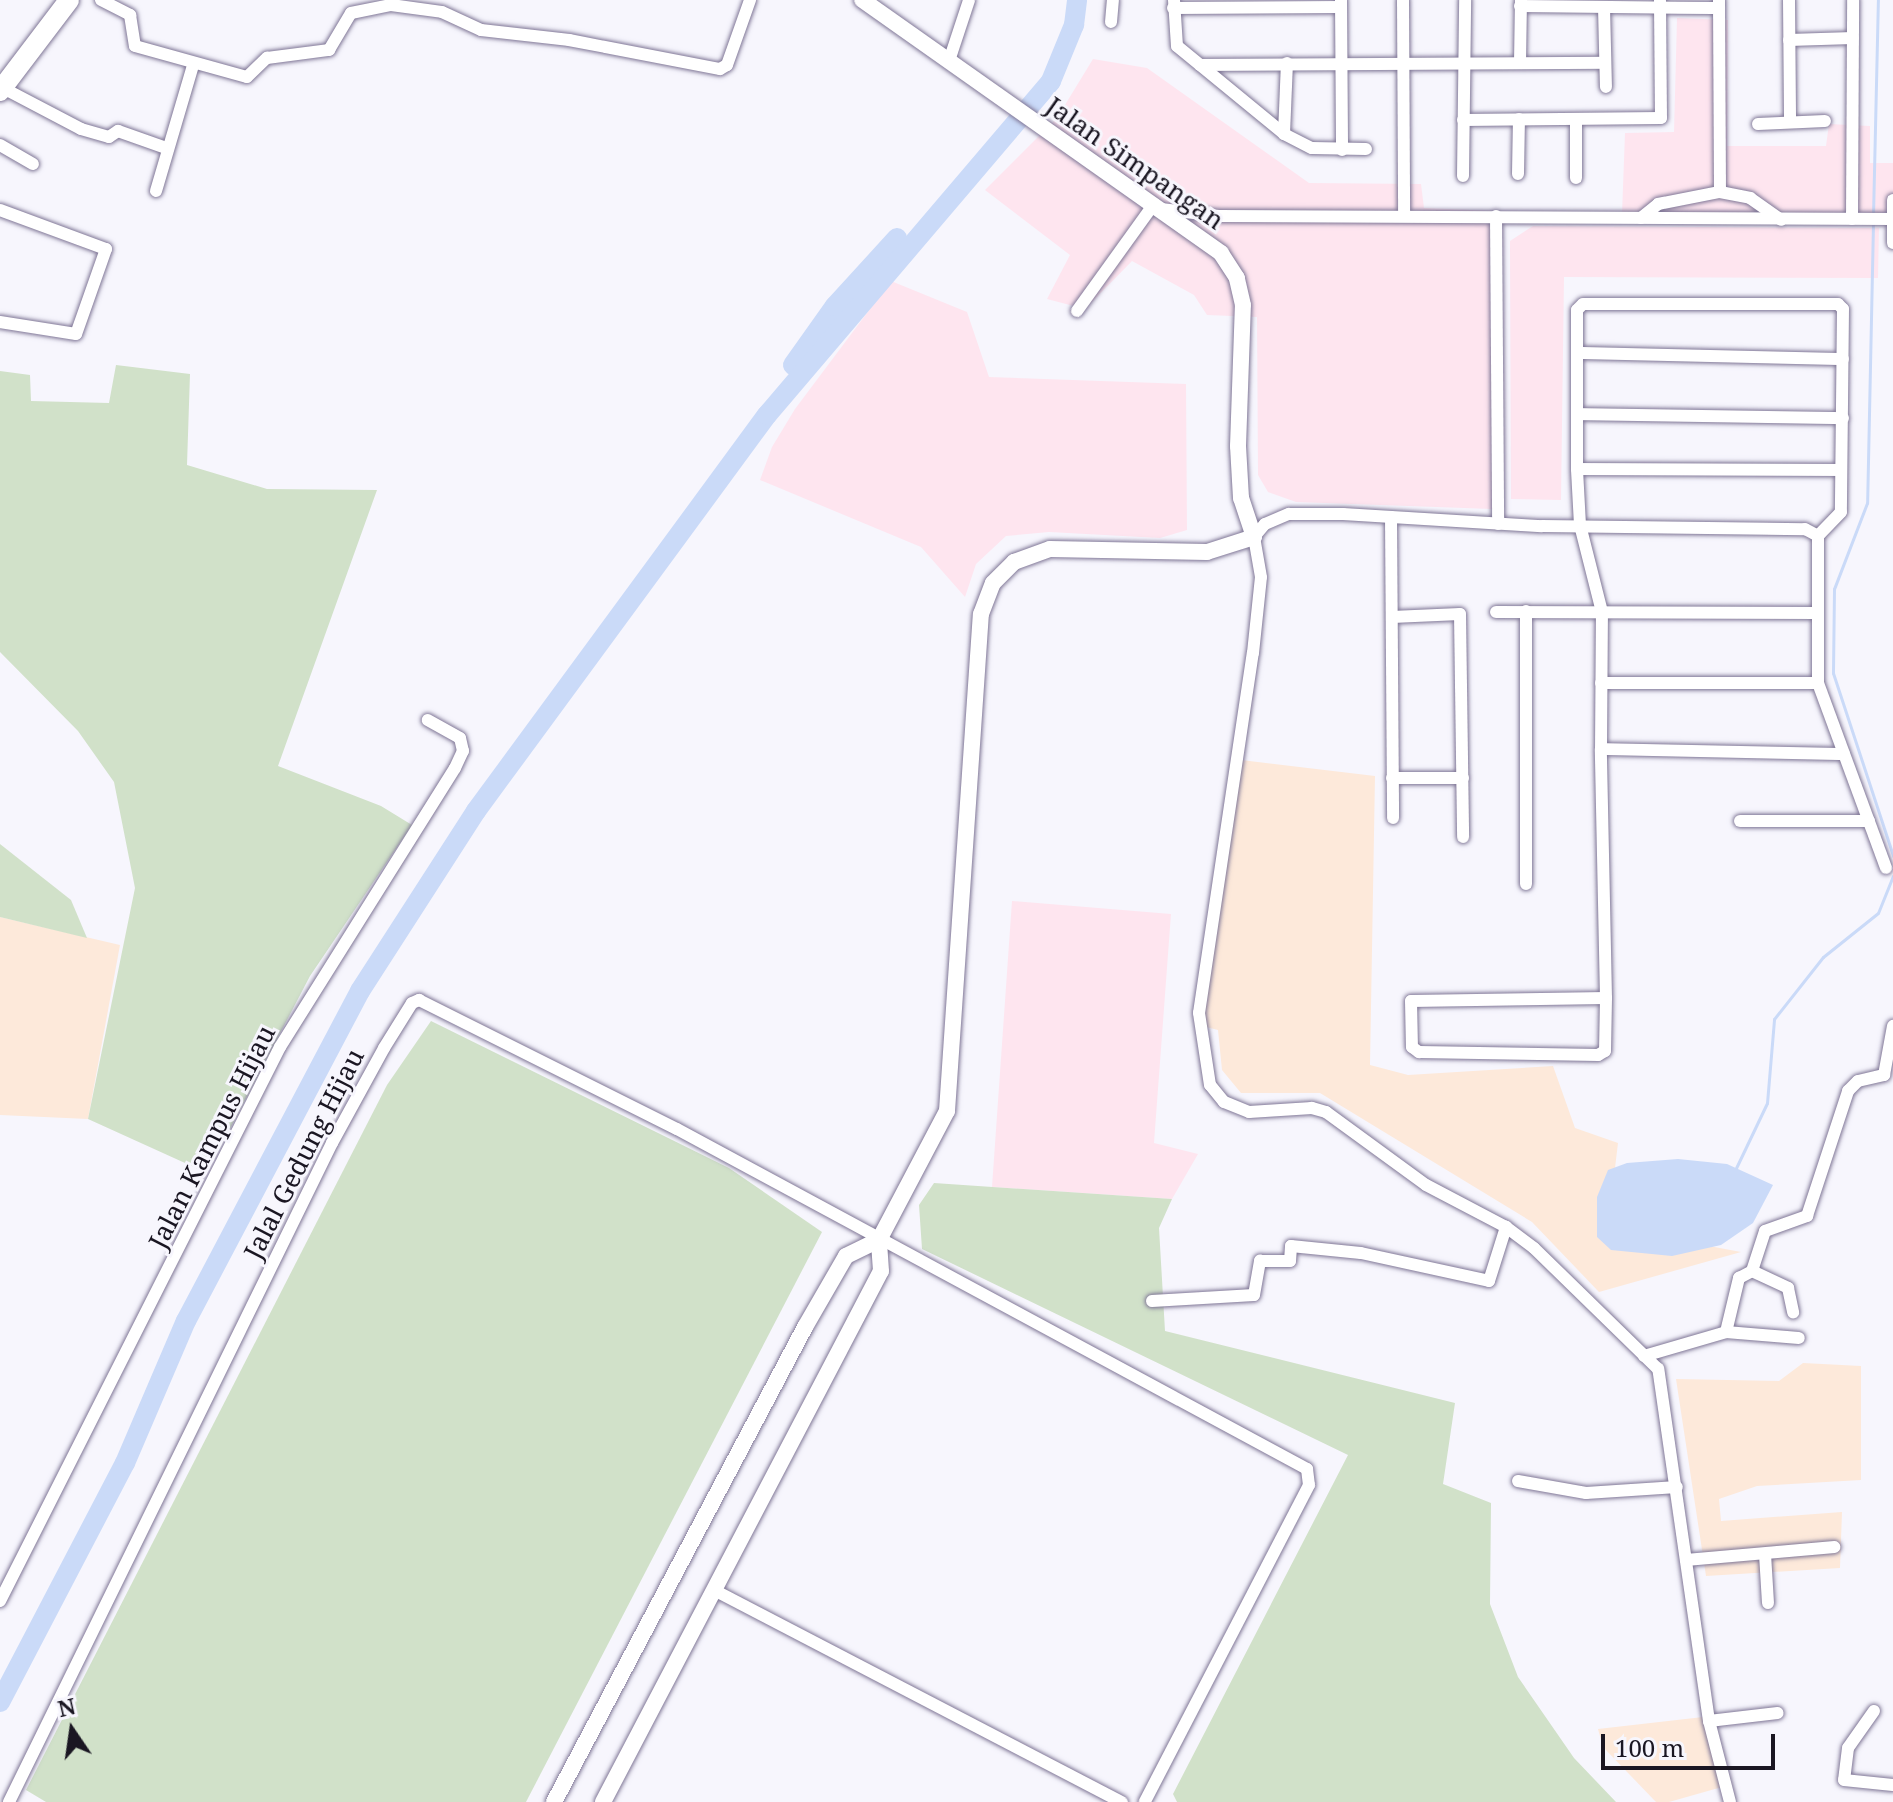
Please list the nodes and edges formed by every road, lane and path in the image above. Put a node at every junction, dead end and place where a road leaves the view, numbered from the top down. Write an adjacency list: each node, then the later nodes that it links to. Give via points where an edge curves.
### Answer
1 (69, 0): 30 (main road)
2 (101, 0): 28 (street, via 130,15 135,46)
3 (750, 0): 16 (street, via 727,65 720,69 569,40 481,30)
4 (862, 0): 21 (street, Jalan Simpangan)
5 (969, 0): 21 (street)
6 (1113, 0): 18 (street)
7 (1403, 0): 24 (street)
8 (1465, 0): 25 (street)
9 (1789, 0): 20 (street)
10 (1853, 0): 19 (street)
11 (1520, 3): 17 (street); 26 (street)
12 (1174, 4): 13 (street); 29 (street, via 1173,40)
13 (1341, 4): 23 (street)
14 (1660, 4): 15 (street); 17 (street); 33 (street, via 1661,118)
15 (1716, 4): 48 (street)
16 (442, 6): 28 (street, via 391,5 351,13 329,50 267,58 247,77)
17 (1604, 7): 27 (street)
18 (1111, 22)
19 (1853, 38): 20 (street); 55 (street, via 1852,204)
20 (1789, 40): 36 (street)
21 (949, 61): 50 (street, Jalan Simpangan)
22 (1287, 63): 23 (street); 29 (street); 38 (street)
23 (1341, 63): 24 (street); 42 (street)
24 (1403, 63): 25 (street); 52 (street)
25 (1464, 63): 26 (street); 34 (street)
26 (1520, 63): 27 (street)
27 (1605, 63): 31 (street)
28 (193, 65): 40 (street)
29 (1200, 65): 38 (street)
30 (3, 84): 40 (street, via 70,125 109,137 118,131)
31 (1606, 87)
32 (1519, 119): 33 (street); 34 (street); 44 (street)
33 (1576, 119): 46 (street)
34 (1463, 120): 45 (street)
35 (1825, 121): 36 (street)
36 (1790, 122): 37 (street)
37 (1758, 124)
38 (1284, 134): 42 (street, via 1312,148)
39 (0, 145): 43 (street)
40 (166, 148): 47 (street)
41 (1366, 149): 42 (street)
42 (1342, 150)
43 (33, 164)
44 (1518, 174)
45 (1463, 176)
46 (1576, 178)
47 (156, 191)
48 (1720, 192): 54 (street, via 1658,204); 57 (street, via 1750,198)
49 (1893, 200): 56 (street)
50 (1158, 207): 52 (street, via 1219,216); 59 (street); 71 (street, Jalan Simpangan, via 1221,253 1237,278 1243,305 1240,481)
51 (0, 210): 60 (street, via 106,249 76,334)
52 (1404, 213): 53 (street)
53 (1496, 216): 54 (street); 68 (street)
54 (1641, 218): 57 (street)
55 (1859, 219): 56 (street); 57 (street)
56 (1888, 219): 58 (street)
57 (1781, 220)
58 (1893, 243)
59 (1077, 311)
60 (0, 322)
61 (1578, 353): 62 (street); 62 (street, via 1577,310 1583,304 1838,304 1845,314); 63 (street)
62 (1843, 359): 64 (street)
63 (1578, 414): 64 (street); 65 (street)
64 (1843, 418): 66 (street)
65 (1577, 469): 66 (street); 69 (street)
66 (1840, 470): 70 (street, via 1841,512)
67 (1391, 517): 68 (street); 71 (street, via 1289,514 1265,524); 76 (street)
68 (1498, 524): 69 (street)
69 (1580, 525): 70 (street, via 1805,529); 74 (street)
70 (1818, 536): 75 (street)
71 (1254, 537): 92 (street, via 1260,592 1199,1013 1210,1085 1224,1102 1242,1111 1326,1112 1426,1185); 93 (street, via 1207,552 1050,549 1014,562 986,597 949,1098 921,1166)
72 (1526, 611): 73 (street); 74 (street); 89 (street)
73 (1496, 612)
74 (1602, 612): 75 (street); 77 (street)
75 (1818, 613): 78 (street)
76 (1392, 617): 82 (street); 83 (street, via 1460,614)
77 (1601, 683): 78 (street); 80 (street)
78 (1818, 683): 81 (street)
79 (428, 720): 106 (street, Jalan Kampus Hijau, via 460,738 463,751 455,768 280,1047)
80 (1601, 749): 81 (street); 90 (street)
81 (1844, 754): 86 (street)
82 (1392, 778): 83 (street); 84 (street)
83 (1463, 778): 87 (street)
84 (1393, 818)
85 (1740, 821): 86 (street)
86 (1869, 821): 88 (street)
87 (1463, 837)
88 (1886, 868)
89 (1526, 884)
90 (1606, 998): 90 (street, via 1411,1001 1412,1047 1419,1052 1598,1055 1605,1051)
91 (1893, 1026): 94 (street, via 1884,1075 1858,1081 1848,1091 1807,1216 1765,1231)
92 (1506, 1227): 95 (street, via 1489,1281 1361,1253 1291,1246 1290,1261 1260,1261 1254,1295); 99 (street)
93 (879, 1240): 105 (street, via 881,1271); 112 (street, Jalal Gedung Hijau, via 677,1129 414,1001 332,1143); 113 (street, via 846,1256); 116 (street, via 1307,1469 1309,1485)
94 (1752, 1271): 96 (street, via 1788,1288); 97 (street, via 1739,1278)
95 (1152, 1301)
96 (1793, 1312)
97 (1726, 1332): 98 (street); 99 (street)
98 (1799, 1338)
99 (1644, 1356): 101 (street, via 1662,1379)
100 (1518, 1481): 101 (street, via 1586,1493)
101 (1677, 1487): 104 (street)
102 (1834, 1547): 103 (street)
103 (1765, 1554): 104 (street); 107 (street)
104 (1686, 1560): 110 (street)
105 (714, 1590): 114 (street); 115 (street)
106 (0, 1601)
107 (1768, 1603)
108 (1874, 1711): 111 (street, via 1848,1748 1844,1780)
109 (1778, 1713): 110 (street)
110 (1709, 1721): 117 (street)
111 (1893, 1785)
112 (9, 1802)
113 (554, 1802)
114 (603, 1802)
115 (1122, 1802)
116 (1145, 1802)
117 (1730, 1802)

